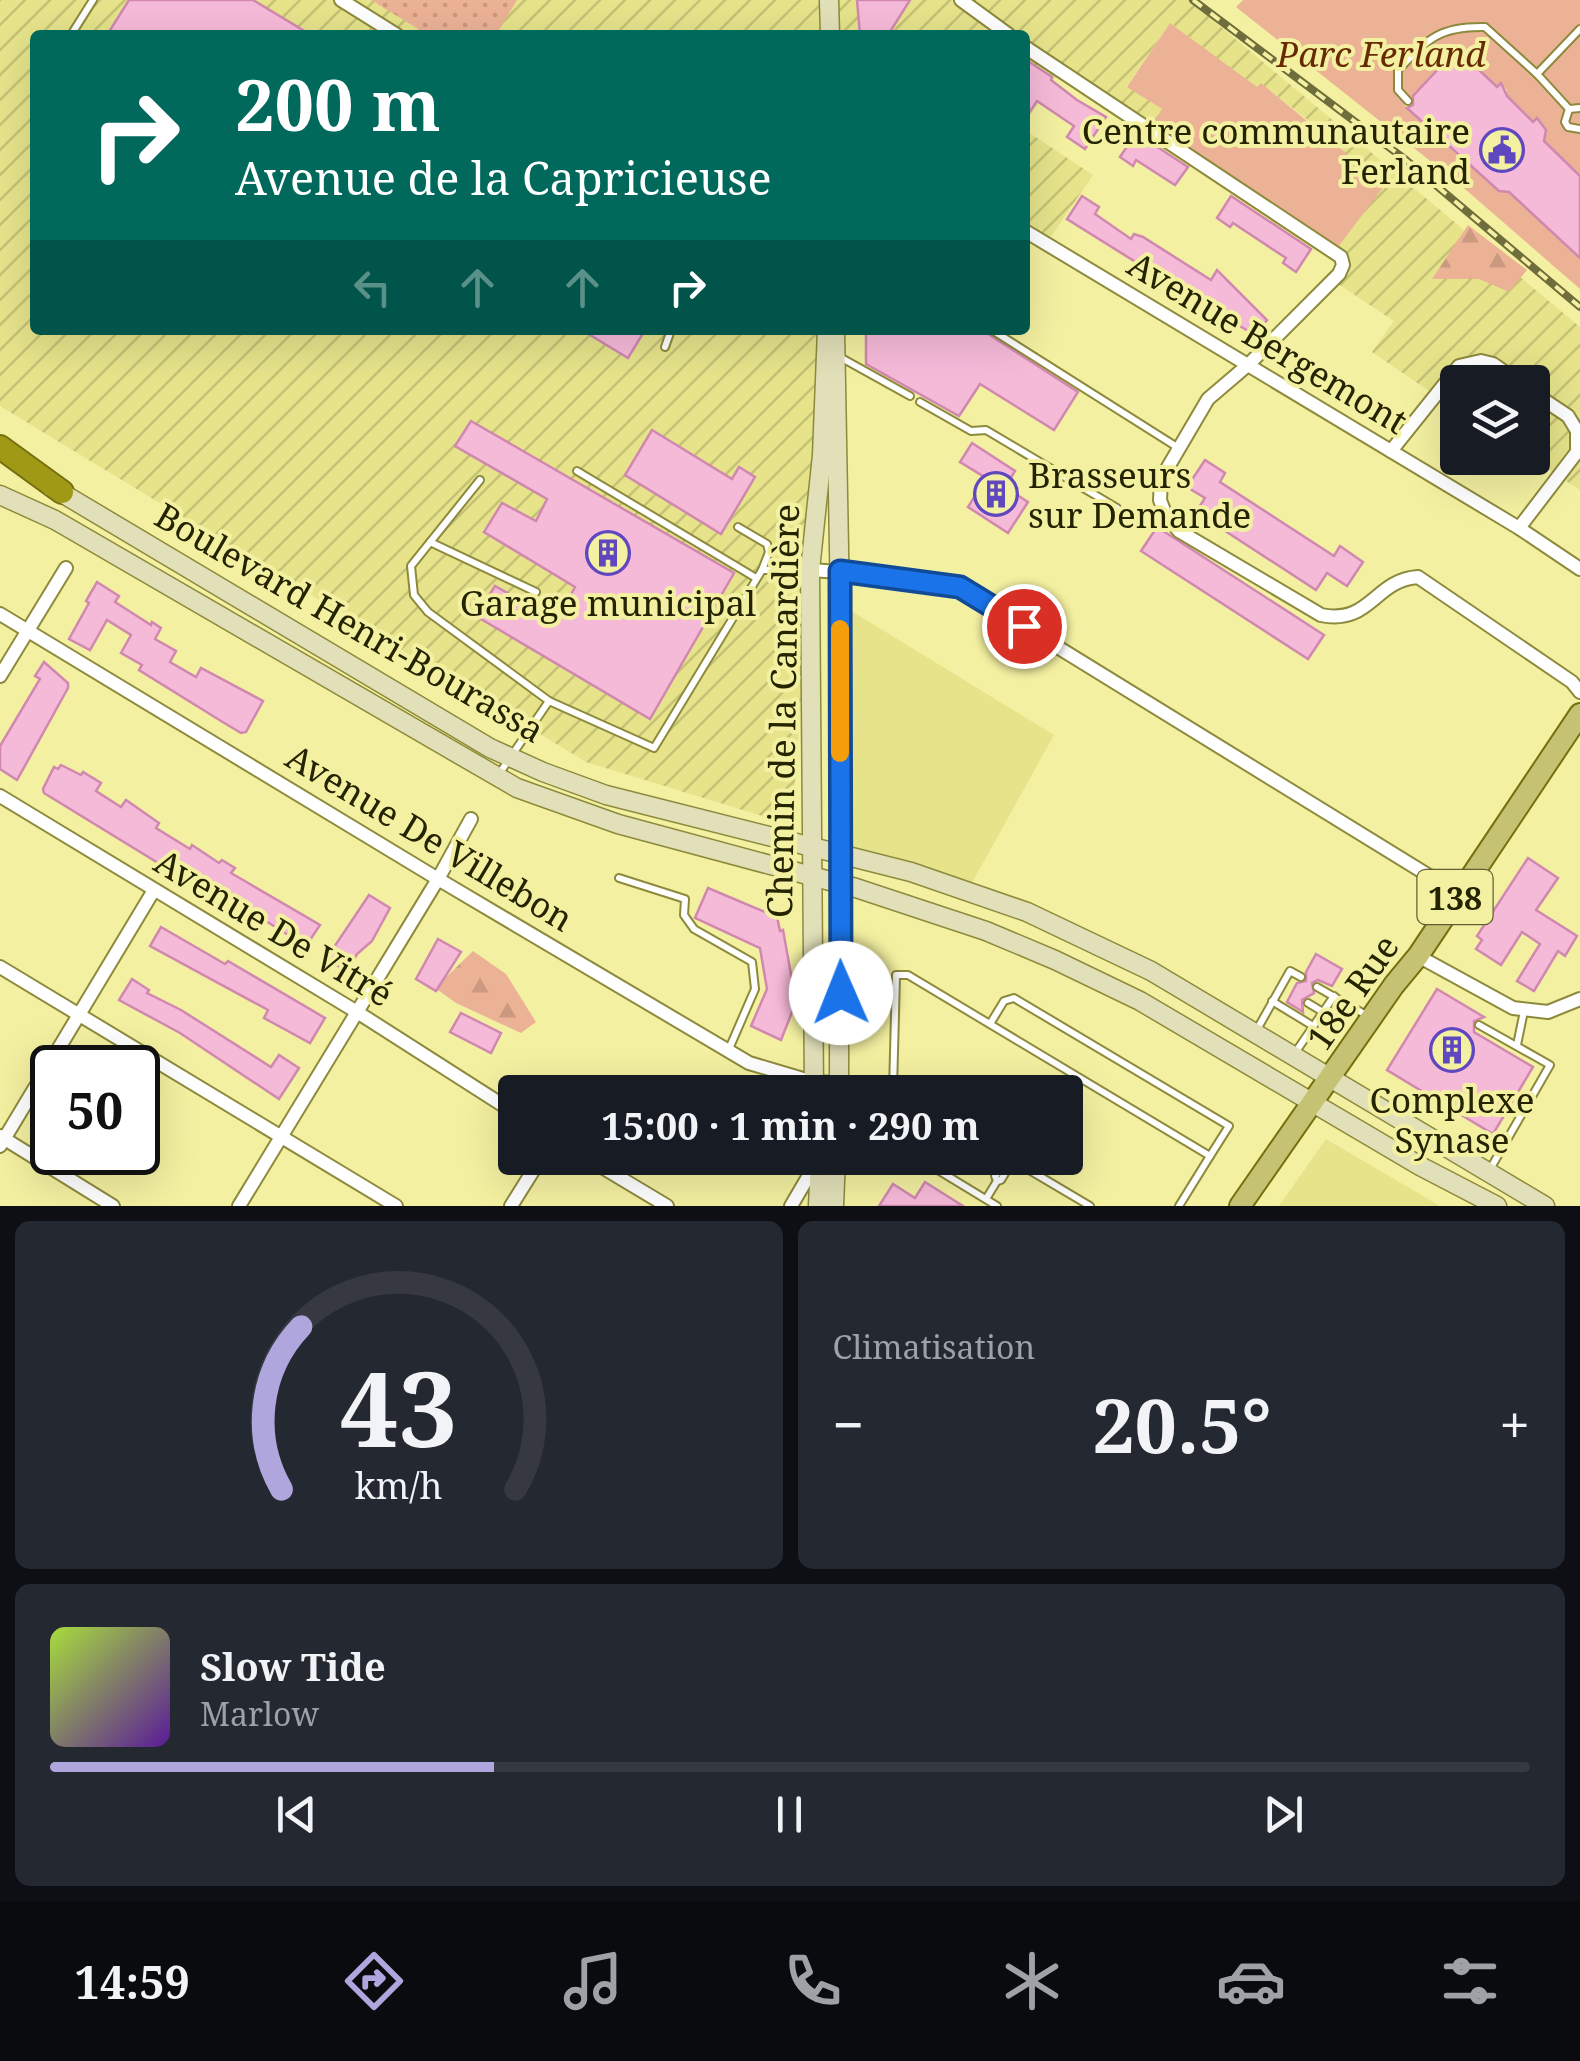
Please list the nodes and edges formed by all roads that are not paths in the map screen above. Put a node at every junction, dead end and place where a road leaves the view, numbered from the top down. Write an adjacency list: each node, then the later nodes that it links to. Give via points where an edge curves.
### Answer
1 (92, 0): 6 (lane)
2 (340, 0): 7 (street)
3 (829, 0): 8 (main road)
4 (961, 0): 9 (street)
5 (1580, 29): 11 (lane)
6 (74, 30)
7 (388, 30)
8 (830, 30)
9 (1002, 30)
10 (1030, 49): 23 (street, via 1341,257 1339,274)
11 (1537, 74): 12 (lane, via 1484,27 1446,30 1398,70 1398,90); 14 (lane)
12 (1408, 100)
13 (1580, 108): 14 (lane)
14 (1569, 109): 15 (lane, via 1568,128)
15 (1580, 129)
16 (1030, 233): 23 (street, Avenue Bergemont)
17 (670, 335): 21 (lane)
18 (827, 335): 44 (main road, Chemin de la Canardière)
19 (836, 335): 22 (main road, Chemin de la Canardière)
20 (1000, 335): 31 (lane)
21 (666, 347)
22 (838, 356): 27 (lane); 46 (main road, Chemin de la Canardière)
23 (1249, 364): 31 (street, via 1208,398); 32 (street, Avenue Bergemont)
24 (1463, 365): 25 (street)
25 (1494, 365)
26 (1440, 389): 32 (street)
27 (910, 396)
28 (920, 402): 38 (lane, via 970,431 986,430)
29 (1550, 404): 40 (street, via 1577,431 1577,452)
30 (0, 447): 36 (highway)
31 (1180, 448): 52 (street, via 1161,480 1160,500 1179,532 1335,618 1353,616 1402,578 1418,578)
32 (1390, 451): 40 (street, Avenue Bergemont)
33 (0, 462): 36 (main road, Boulevard Henri-Bourassa)
34 (577, 471): 47 (lane)
35 (480, 480): 41 (lane)
36 (62, 492): 55 (main road, Boulevard Henri-Bourassa)
37 (0, 494): 56 (main road, Boulevard Henri-Bourassa)
38 (1116, 508)
39 (738, 527): 43 (lane, via 767,544)
40 (1520, 528): 45 (street, Avenue Bergemont)
41 (430, 542): 48 (lane); 53 (lane, via 411,566 414,596)
42 (66, 568): 50 (street)
43 (762, 570): 44 (lane); 47 (lane)
44 (810, 570): 46 (street); 59 (main road, Chemin de la Canardière)
45 (1580, 570)
46 (840, 571): 60 (main road, Chemin de la Canardière); 66 (street, via 960,587)
47 (756, 578): 53 (lane, via 654,748)
48 (536, 592)
49 (0, 614): 50 (street, Avenue De Villebon)
50 (29, 631): 51 (street); 63 (street, Avenue De Villebon)
51 (0, 676)
52 (1580, 692)
53 (548, 701): 55 (lane)
54 (1580, 714): 66 (main road, 18e Rue / 138)
55 (512, 756): 56 (lane); 59 (main road, Boulevard Henri-Bourassa, via 606,794)
56 (496, 777): 61 (main road, Boulevard Henri-Bourassa, via 618,824)
57 (0, 796): 65 (street, Avenue De Vitré)
58 (471, 819): 63 (street)
59 (810, 844): 60 (main road, Boulevard Henri-Bourassa); 61 (main road, Chemin de la Canardière)
60 (839, 853): 64 (main road, Chemin de la Canardière); 85 (main road, Boulevard Henri-Bourassa, via 1027,912 1151,971)
61 (810, 876): 64 (main road, Boulevard Henri-Bourassa); 90 (main road, Chemin de la Canardière)
62 (619, 878): 87 (lane, via 685,899 684,915 694,929 752,962 755,989)
63 (438, 879): 78 (street); 87 (street, Avenue De Villebon)
64 (840, 883): 91 (main road, Chemin de la Canardière); 95 (main road, Boulevard Henri-Bourassa, via 1055,960)
65 (154, 890): 78 (street, Avenue De Vitré); 80 (street)
66 (1457, 893): 67 (main road, 18e Rue / 138)
67 (1418, 956): 77 (street); 81 (main road, 18e Rue / 138)
68 (0, 967): 80 (street)
69 (1300, 977): 70 (lane, via 1290,971)
70 (1280, 987): 72 (lane); 75 (lane)
71 (1318, 987): 73 (lane)
72 (1291, 994)
73 (1334, 996): 79 (lane); 81 (lane)
74 (1580, 999): 77 (street, via 1548,1012)
75 (1272, 1002): 84 (lane); 85 (lane)
76 (1308, 1003): 79 (lane)
77 (1524, 1011): 86 (lane)
78 (357, 1012): 94 (street, Avenue De Vitré); 96 (street)
79 (1323, 1012): 84 (lane)
80 (81, 1015): 96 (street); 97 (street)
81 (1371, 1018): 93 (main road, 18e Rue / 138)
82 (990, 1024): 92 (lane, via 908,975 896,975); 98 (lane); 98 (lane, via 1004,1001 1014,998 1229,1126)
83 (1479, 1024): 86 (lane)
84 (1313, 1026): 88 (lane)
85 (1254, 1034): 88 (main road, Boulevard Henri-Bourassa)
86 (1517, 1045): 99 (lane, via 1550,1065)
87 (728, 1050): 89 (street, Avenue De Villebon)
88 (1292, 1056): 93 (main road, Boulevard Henri-Bourassa)
89 (782, 1075)
90 (814, 1075)
91 (839, 1075)
92 (893, 1075)
93 (1330, 1079): 95 (main road, 18e Rue / 138); 99 (main road, Boulevard Henri-Bourassa)
94 (498, 1101)
95 (1314, 1102): 120 (main road, 18e Rue / 138); 121 (main road, Boulevard Henri-Bourassa)
96 (282, 1135): 110 (street); 111 (street)
97 (2, 1140): 109 (street)
98 (1210, 1156): 119 (lane)
99 (1488, 1173): 122 (main road, Boulevard Henri-Bourassa)
100 (530, 1175): 112 (street)
101 (615, 1175): 113 (street)
102 (810, 1175): 114 (street)
103 (819, 1175): 115 (main road)
104 (835, 1175): 116 (main road)
105 (946, 1175): 108 (lane)
106 (1004, 1175): 108 (lane)
107 (1036, 1175): 118 (lane)
108 (986, 1199): 117 (lane)
109 (113, 1206)
110 (239, 1206)
111 (396, 1206)
112 (511, 1206)
113 (667, 1206)
114 (791, 1206)
115 (818, 1206)
116 (834, 1206)
117 (998, 1206)
118 (1090, 1206)
119 (1179, 1206)
120 (1240, 1206)
121 (1497, 1206)
122 (1545, 1206)

